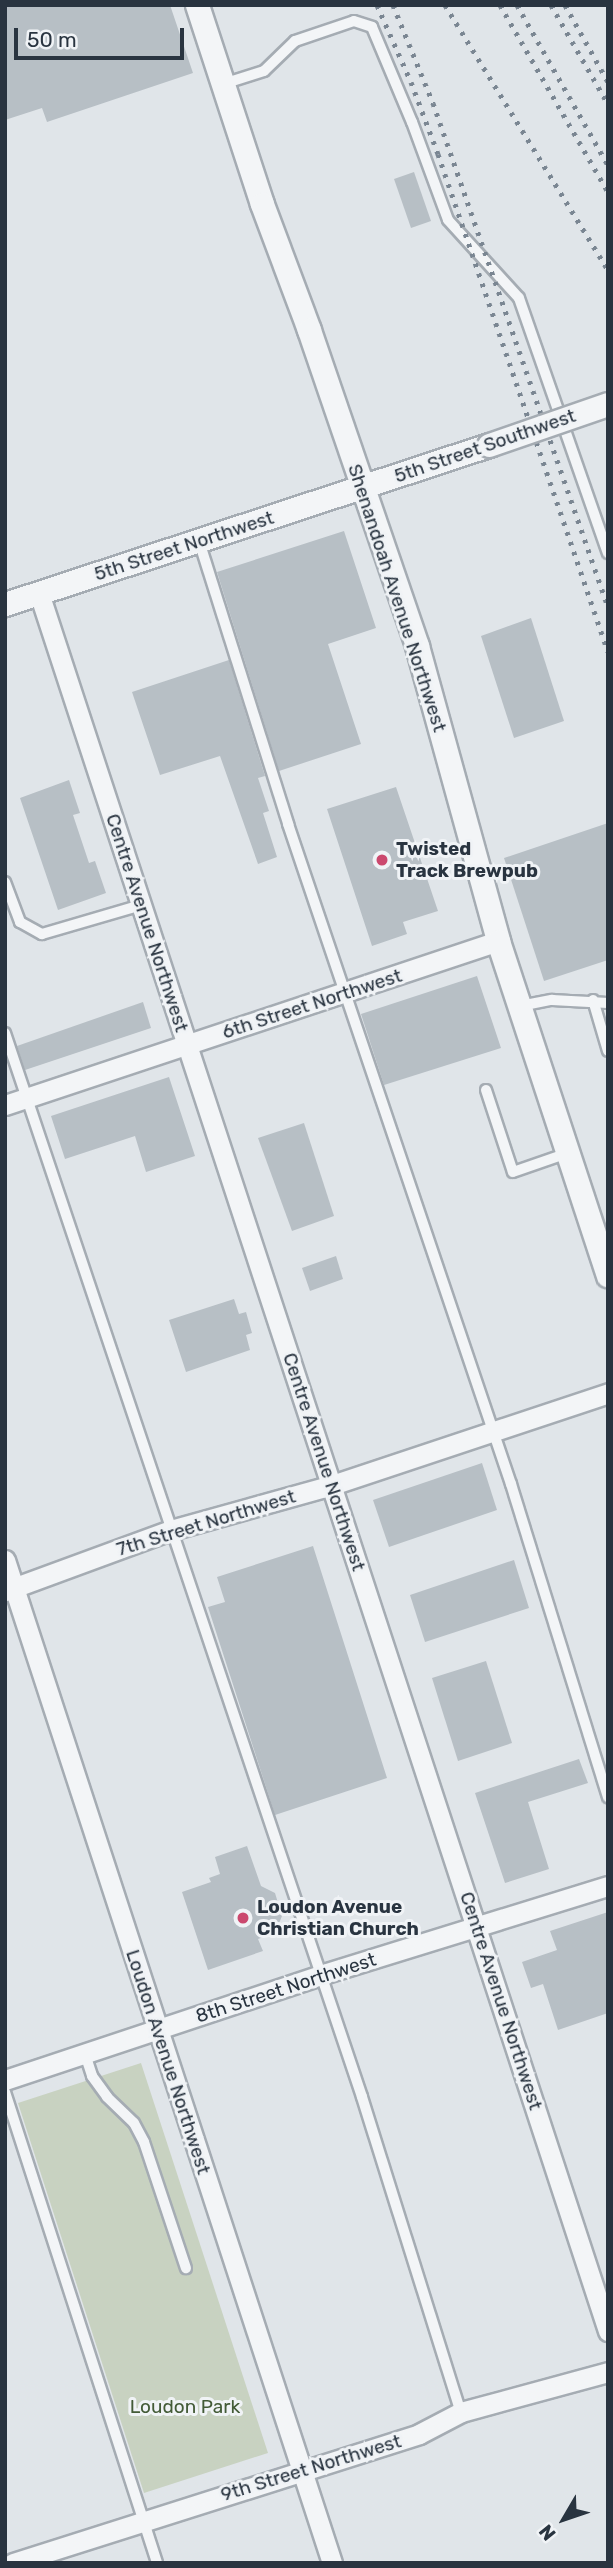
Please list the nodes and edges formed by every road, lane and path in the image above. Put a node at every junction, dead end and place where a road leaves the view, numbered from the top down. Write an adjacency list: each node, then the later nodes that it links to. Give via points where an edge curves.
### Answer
1 (197, 5): 2 (street, Shenandoah Avenue Northwest)
2 (223, 84): 4 (street, Shenandoah Avenue Northwest); 6 (lane, via 264,71 295,41 354,21 372,27 448,220 519,298)
3 (608, 404): 4 (street, 5th Street Southwest, bridge)
4 (362, 487): 5 (street, 5th Street Northwest); 11 (street, Shenandoah Avenue Northwest, via 417,646)
5 (199, 541): 7 (street, 5th Street Northwest); 12 (lane)
6 (608, 553)
7 (39, 593): 8 (street, 5th Street Northwest); 10 (street, Centre Avenue Northwest)
8 (5, 604)
9 (5, 882): 10 (lane, via 20,922 41,934)
10 (141, 905): 17 (street, Centre Avenue Northwest)
11 (498, 941): 12 (street, 6th Street Northwest); 15 (street, Shenandoah Avenue Northwest)
12 (344, 993): 17 (street, 6th Street Northwest); 25 (lane)
13 (593, 1000): 14 (lane); 15 (lane); 18 (lane)
14 (608, 1003)
15 (520, 1006): 22 (street, Shenandoah Avenue Northwest)
16 (5, 1033): 20 (lane)
17 (186, 1046): 20 (street, 6th Street Northwest); 26 (street, Centre Avenue Northwest)
18 (608, 1051)
19 (486, 1090): 22 (lane, via 513,1172)
20 (28, 1097): 21 (street, 6th Street Northwest); 27 (lane)
21 (5, 1105)
22 (568, 1152): 23 (street, Shenandoah Avenue Northwest)
23 (608, 1275)
24 (608, 1393): 25 (street, 7th Street Northwest)
25 (493, 1432): 26 (street, 7th Street Northwest); 30 (lane)
26 (331, 1485): 27 (street, 7th Street Northwest); 32 (street, Centre Avenue Northwest)
27 (171, 1530): 29 (street, 7th Street Northwest); 33 (lane)
28 (5, 1560): 29 (street, Loudon Avenue Northwest)
29 (10, 1590): 34 (street, Loudon Avenue Northwest)
30 (608, 1797)
31 (608, 1885): 32 (street, 8th Street Northwest)
32 (477, 1926): 33 (street, 8th Street Northwest); 39 (street, Centre Avenue Northwest)
33 (320, 1975): 34 (street, 8th Street Northwest); 41 (lane)
34 (159, 2030): 35 (street, 8th Street Northwest); 42 (street, Loudon Avenue Northwest)
35 (85, 2054): 36 (street, 8th Street Northwest); 38 (lane, via 92,2076 134,2123 144,2142)
36 (5, 2080)
37 (5, 2092): 43 (lane)
38 (186, 2269)
39 (608, 2331)
40 (608, 2372): 41 (street, 9th Street Northwest)
41 (461, 2412): 42 (street, 9th Street Northwest, via 419,2434)
42 (303, 2471): 43 (street, 9th Street Northwest); 46 (street, Loudon Avenue Northwest)
43 (143, 2520): 44 (street, 9th Street Northwest); 45 (lane)
44 (13, 2563)
45 (157, 2563)
46 (332, 2563)

